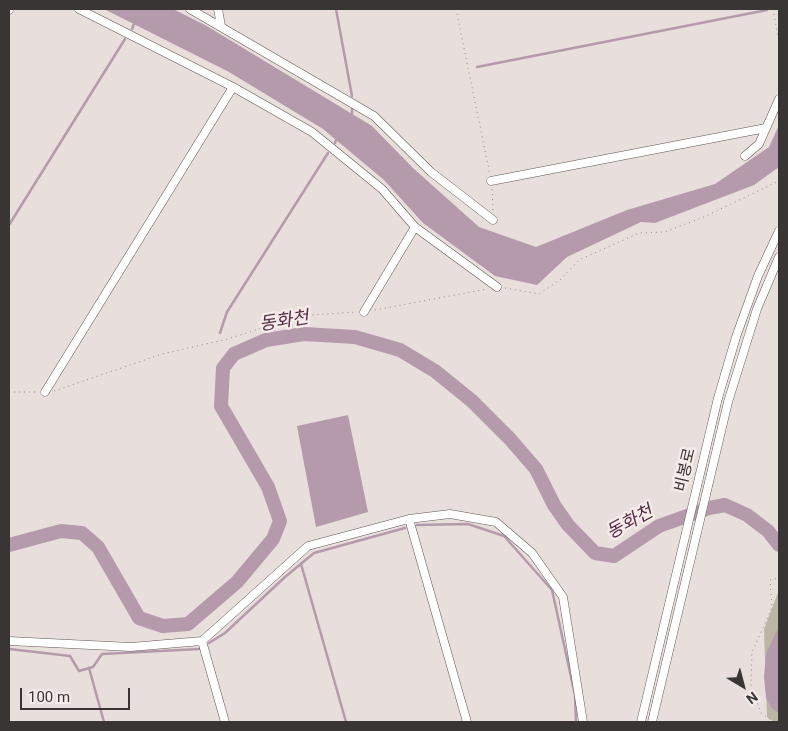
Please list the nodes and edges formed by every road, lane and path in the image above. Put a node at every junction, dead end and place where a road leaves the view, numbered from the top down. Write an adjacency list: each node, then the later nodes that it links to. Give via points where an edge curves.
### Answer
1 (79, 9): 8 (street)
2 (190, 9): 6 (street)
3 (218, 9): 6 (street)
4 (456, 9): 12 (path)
5 (773, 9): 7 (path)
6 (222, 26): 14 (street, via 374,116 431,172)
7 (779, 42)
8 (232, 87): 15 (street, via 312,132 382,189); 21 (street)
9 (779, 99): 10 (street)
10 (766, 128): 11 (street, via 759,144); 12 (street)
11 (744, 156)
12 (491, 180): 14 (path)
13 (779, 181): 18 (path, via 706,216 665,232 639,233 579,260 560,280 539,294)
14 (493, 220)
15 (415, 227): 18 (street); 19 (street)
16 (779, 231): 29 (street, 비봉로, via 758,276 736,337 704,454)
17 (779, 257): 30 (street, 비봉로, via 740,357)
18 (497, 287): 19 (path)
19 (364, 312): 21 (path, via 298,316 228,339 162,354)
20 (9, 392): 21 (path)
21 (44, 392)
22 (409, 519): 25 (street, via 308,546); 27 (street); 28 (street, via 450,514 496,522 532,553 563,597)
23 (779, 578): 31 (path, via 770,580 772,608 752,652 751,686 761,713)
24 (9, 641): 25 (street, via 131,647)
25 (202, 641): 26 (street)
26 (225, 722)
27 (467, 722)
28 (583, 722)
29 (641, 722)
30 (652, 722)
31 (774, 722)

